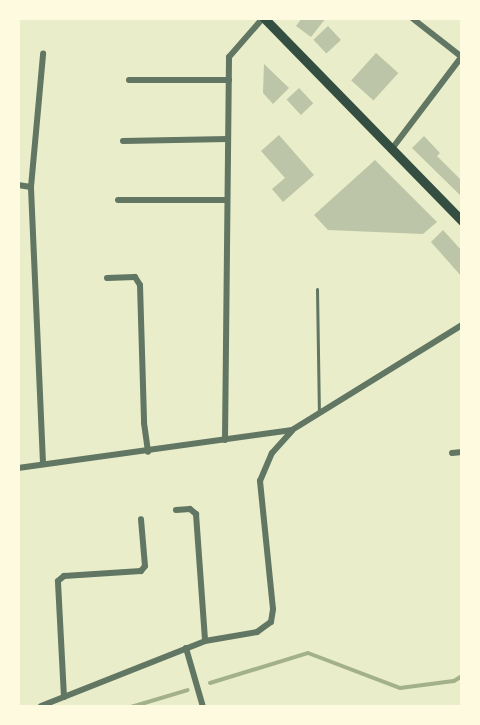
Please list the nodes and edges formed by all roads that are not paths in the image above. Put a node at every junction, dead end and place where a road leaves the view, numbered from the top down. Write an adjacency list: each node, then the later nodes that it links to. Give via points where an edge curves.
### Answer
1 (263, 18): 6 (street, via 229,57); 9 (main road)
2 (412, 18): 4 (street)
3 (43, 54): 11 (street)
4 (462, 57): 9 (street)
5 (129, 80): 6 (street)
6 (229, 80): 7 (street)
7 (228, 139): 8 (street); 13 (street)
8 (123, 141)
9 (391, 150): 14 (main road)
10 (18, 186): 11 (street)
11 (31, 187): 24 (street)
12 (118, 200): 13 (street)
13 (227, 200): 20 (street)
14 (462, 221)
15 (107, 278): 21 (street, via 135,277 140,285)
16 (317, 289): 18 (lane)
17 (462, 324): 18 (street)
18 (319, 413): 19 (street)
19 (292, 430): 20 (street); 28 (street, via 272,453 260,481 273,616 266,628 257,632)
20 (225, 440): 21 (street)
21 (148, 452): 24 (street)
22 (462, 452): 23 (street)
23 (452, 453)
24 (43, 464): 25 (street)
25 (18, 468)
26 (176, 510): 28 (street, via 190,509 196,514)
27 (141, 519): 30 (street, via 145,566 141,571 64,576 58,581)
28 (205, 641): 29 (street)
29 (186, 648): 30 (street); 32 (street)
30 (64, 697): 31 (street)
31 (41, 706)
32 (203, 707)

